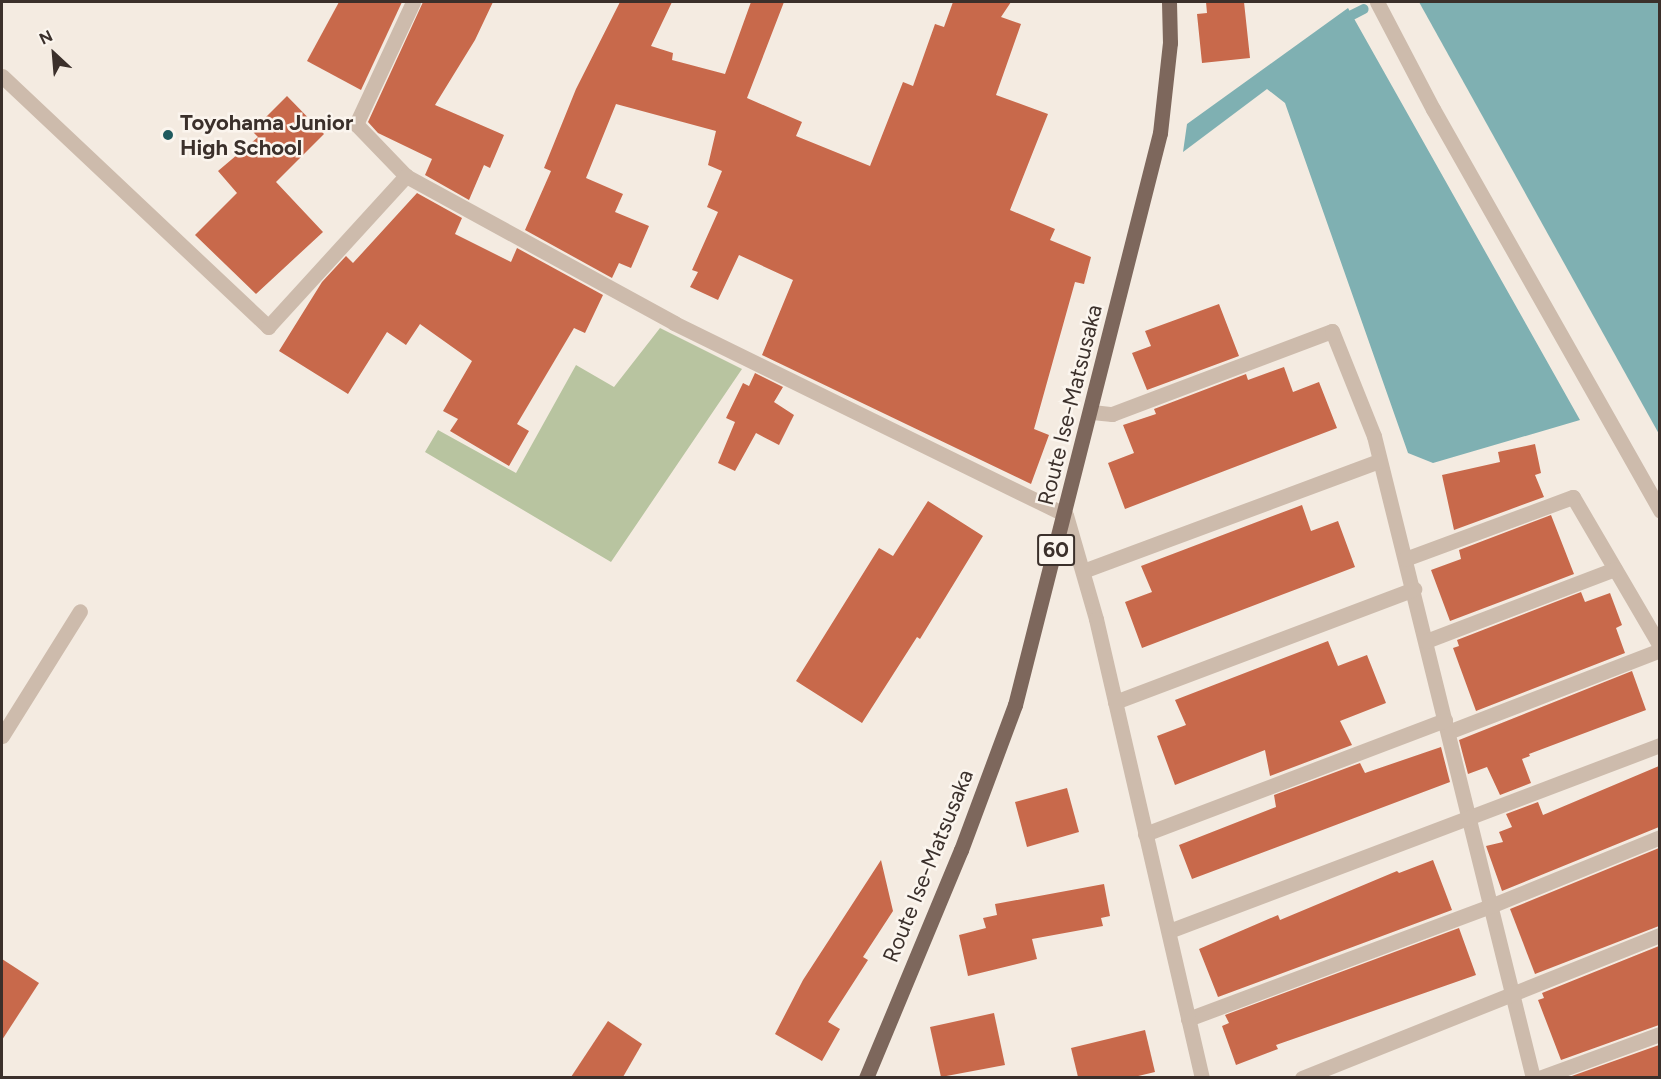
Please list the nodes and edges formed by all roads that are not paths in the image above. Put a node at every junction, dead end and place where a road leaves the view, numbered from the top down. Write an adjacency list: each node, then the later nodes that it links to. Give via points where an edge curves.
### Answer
1 (412, 2): 5 (street, via 356,124)
2 (1169, 2): 6 (main road, Route Ise-Matsusaka / 60, via 1170,43 1160,134)
3 (1377, 2): 8 (street)
4 (2, 75): 5 (street, via 268,327)
5 (406, 176): 9 (street, via 674,323)
6 (1092, 411): 7 (street, via 1112,414 1332,331 1374,436); 9 (main road, Route Ise-Matsusaka / 60)
7 (1379, 461): 10 (street); 12 (street)
8 (1659, 511)
9 (1066, 515): 12 (street); 30 (main road, Route Ise-Matsusaka / 60, via 1015,705 962,850)
10 (1404, 559): 11 (street, via 1573,496); 13 (street)
11 (1615, 569): 15 (street); 16 (street)
12 (1083, 571): 17 (street)
13 (1414, 589): 15 (street); 17 (street)
14 (80, 611): 19 (street)
15 (1426, 641): 18 (street)
16 (1659, 648): 18 (street)
17 (1115, 702): 22 (street)
18 (1446, 726): 21 (street); 22 (street)
19 (2, 736)
20 (1659, 745): 21 (street)
21 (1467, 819): 24 (street); 25 (street)
22 (1145, 834): 25 (street)
23 (1659, 837): 24 (street)
24 (1488, 907): 27 (street); 28 (street)
25 (1169, 931): 28 (street)
26 (1659, 935): 27 (street)
27 (1511, 993): 32 (street); 33 (street)
28 (1188, 1019): 31 (street)
29 (1659, 1034): 34 (street)
30 (866, 1077)
31 (1202, 1077)
32 (1302, 1077)
33 (1533, 1077)
34 (1539, 1077)

